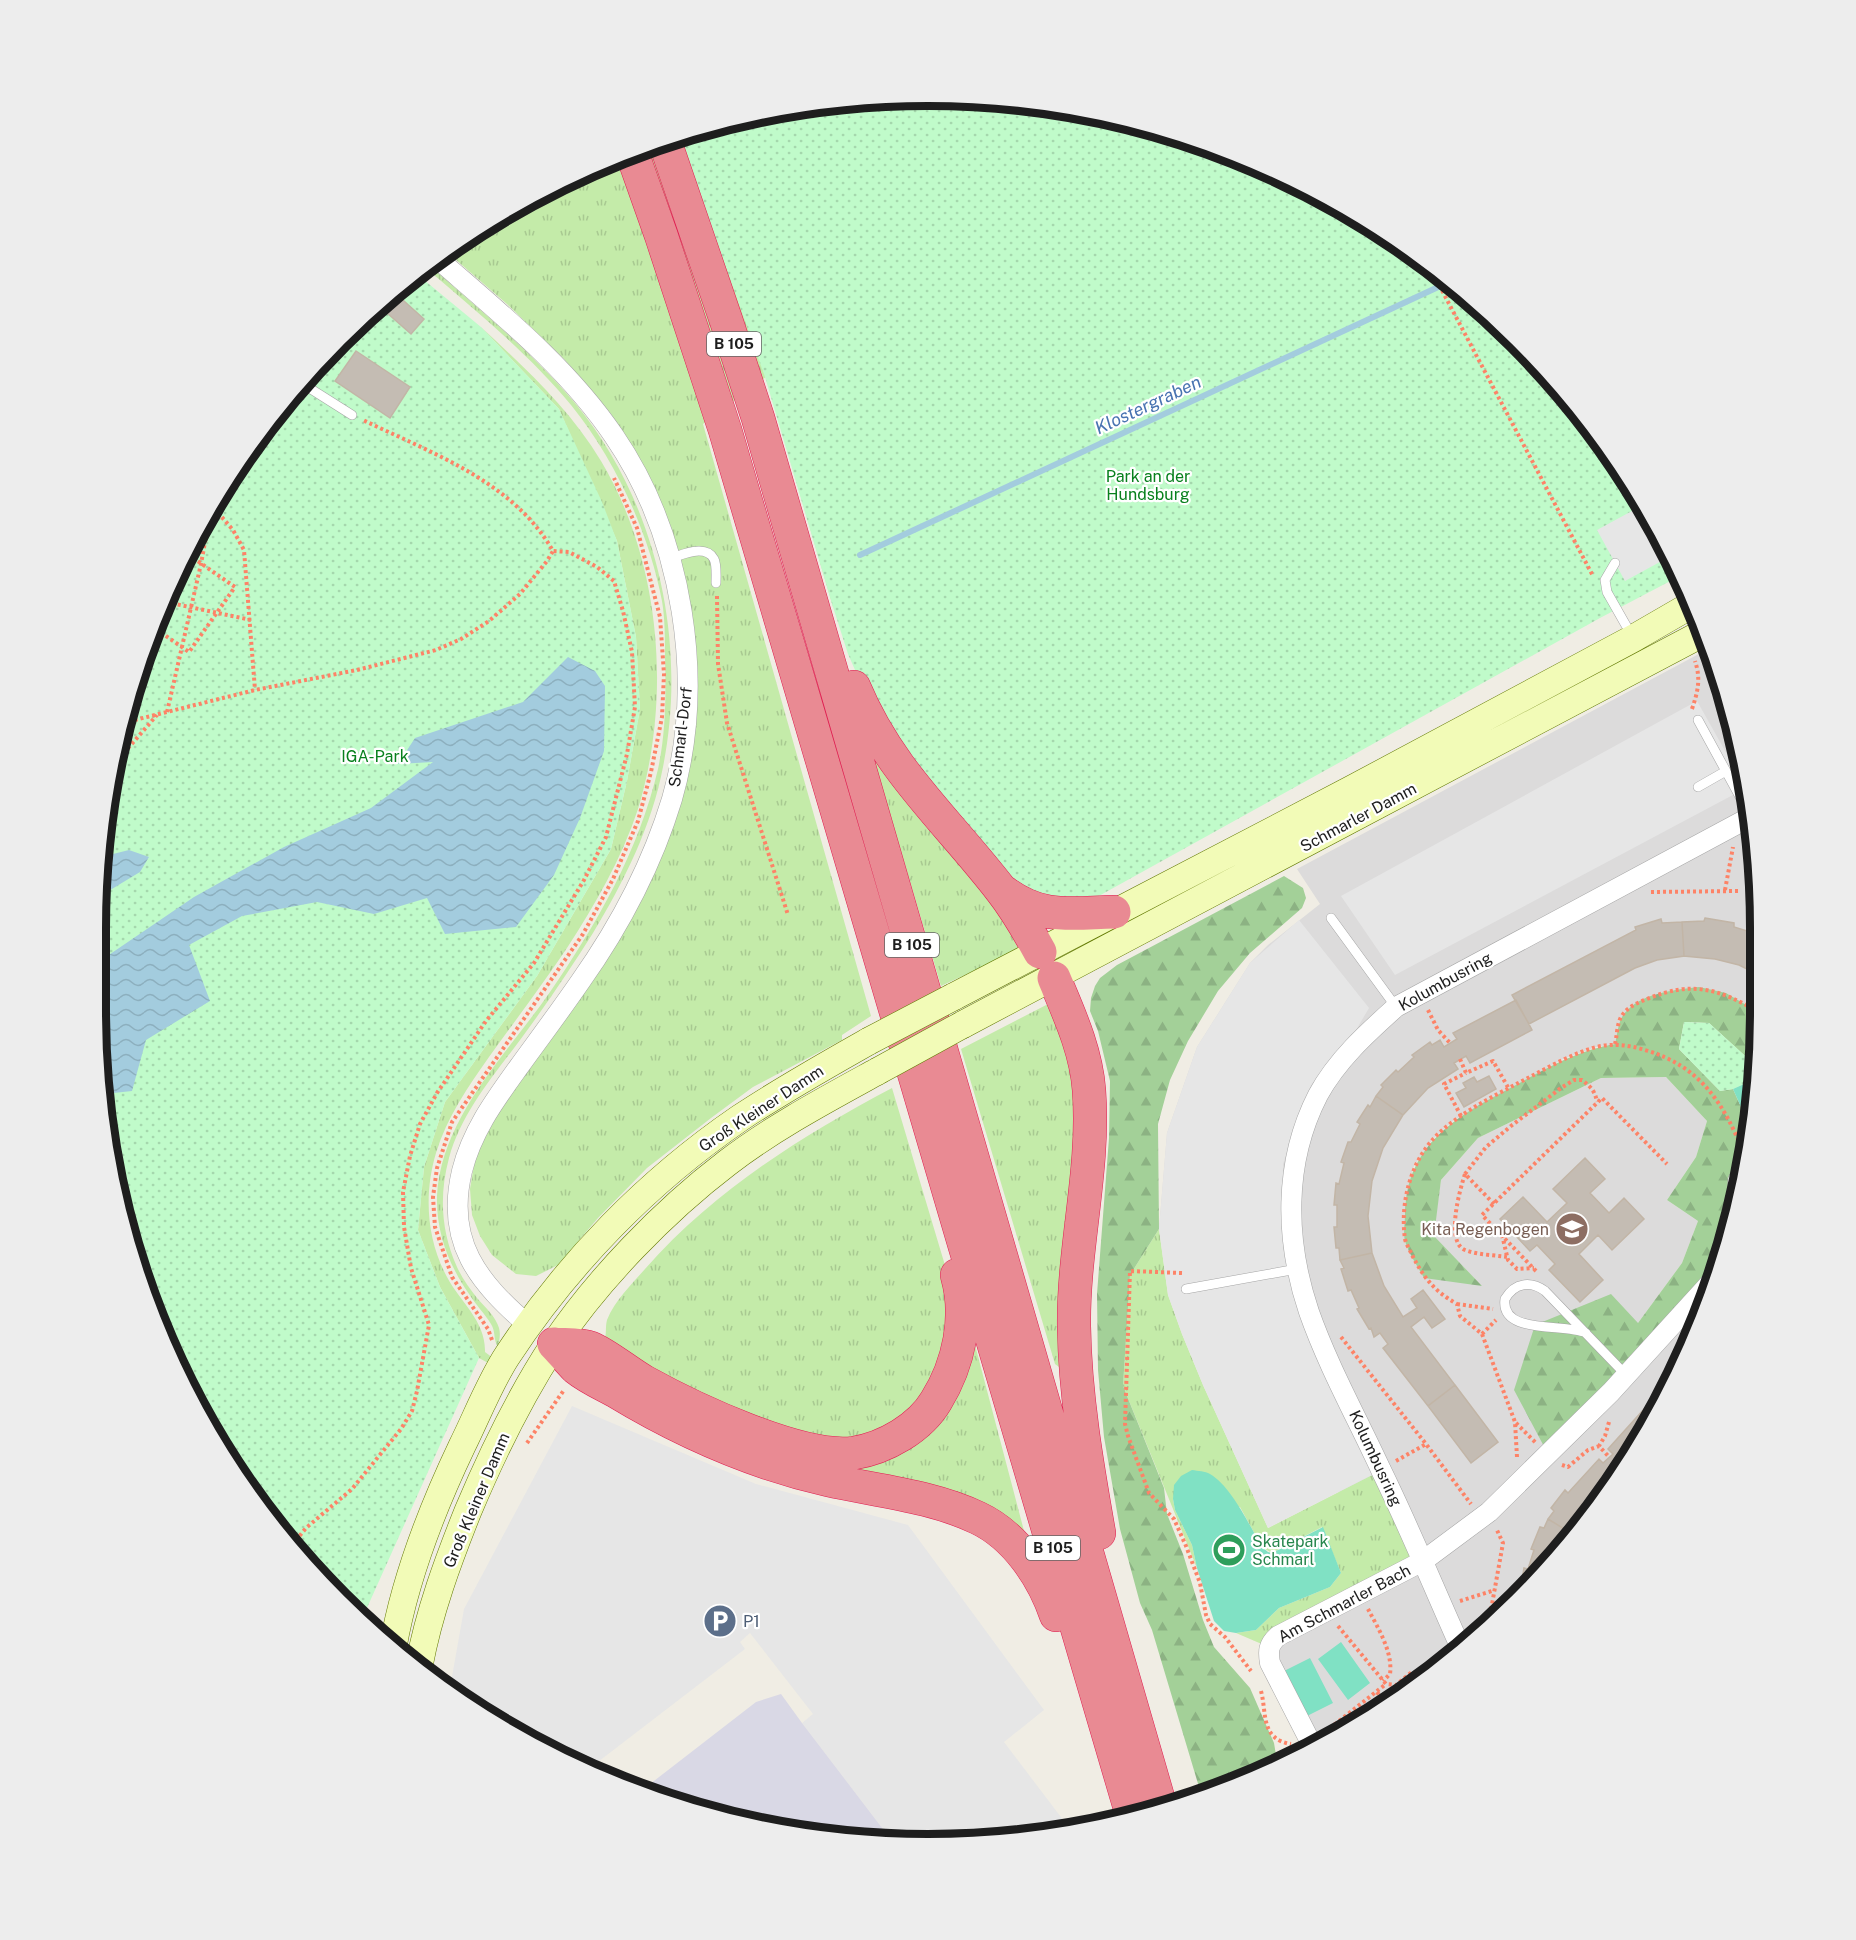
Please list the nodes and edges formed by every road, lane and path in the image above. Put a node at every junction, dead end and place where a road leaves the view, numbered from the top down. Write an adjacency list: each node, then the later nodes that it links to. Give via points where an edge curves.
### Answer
1 (667, 149): 11 (highway, B 105, via 726,320)
2 (635, 161): 57 (highway, B 105, via 725,430)
3 (444, 265): 13 (street, Schmarl-Dorf, via 543,353 586,399 637,475)
4 (1439, 285): 16 (path, via 1593,576)
5 (309, 388): 6 (lane)
6 (352, 415): 10 (path, via 486,482 543,532)
7 (614, 477): 74 (path, via 637,528 660,617 662,717 638,821 613,879 550,984 452,1122 436,1168 435,1227 452,1277 488,1329)
8 (219, 514): 22 (path, via 244,550)
9 (206, 538): 15 (path)
10 (553, 551): 28 (path, via 520,594 462,639 393,661); 86 (path, via 569,552 614,581 632,652 635,707 606,837 534,963 486,1021 420,1124 403,1192 411,1268 429,1325 412,1411 352,1489)
11 (797, 551): 39 (highway, via 824,593 850,678 886,750); 89 (highway, B 105)
12 (194, 559): 15 (path)
13 (670, 559): 17 (lane, via 704,551 715,561); 72 (street, Schmarl-Dorf, via 684,620 687,660 686,712 672,798 639,885 618,924 487,1111 462,1171 458,1222 472,1264 498,1299)
14 (1615, 563): 16 (lane)
15 (201, 564): 19 (path); 21 (path, via 235,587)
16 (1605, 580): 25 (lane, via 1607,592)
17 (716, 583): 42 (path, via 718,664 727,723)
18 (174, 604): 19 (path)
19 (191, 608): 21 (path); 26 (path)
20 (1685, 609): 25 (street, Schmarler Damm)
21 (217, 613): 22 (path); 26 (path, via 189,652)
22 (251, 620): 28 (path)
23 (162, 633): 26 (path)
24 (1696, 637): 44 (street, Schmarler Damm)
25 (1634, 638): 41 (street, Schmarler Damm)
26 (182, 648): 29 (path)
27 (1695, 660): 31 (path, via 1700,679)
28 (255, 690): 29 (path)
29 (167, 712): 30 (path)
30 (157, 714): 32 (path); 33 (path)
31 (1694, 719): 34 (lane)
32 (133, 720)
33 (126, 750)
34 (1726, 771): 35 (lane); 36 (lane)
35 (1698, 787)
36 (1738, 792)
37 (1742, 823): 45 (street, Kolumbusring)
38 (1734, 843): 40 (path, via 1725,890)
39 (1002, 891): 41 (highway, via 1021,905 1041,912); 44 (highway)
40 (1644, 892)
41 (1114, 912): 44 (street, Schmarler Damm)
42 (788, 915)
43 (1331, 918): 46 (lane)
44 (1047, 965): 72 (street, Groß Kleiner Damm, bridge, via 1035,968 1027,984 1011,1000 780,1126 727,1162 630,1251 591,1296); 72 (street, Groß Kleiner Damm, bridge, via 953,997 788,1087 740,1119 657,1182 607,1230 580,1260); 89 (highway, via 1079,1039 1089,1088 1089,1160 1074,1325 1085,1442 1103,1556)
45 (1419, 994): 46 (street, Kolumbusring); 48 (path, via 1438,1030)
46 (1396, 1007): 63 (street, Kolumbusring, via 1360,1039 1336,1068 1318,1095 1306,1125 1291,1190)
47 (1750, 1007): 49 (path, via 1725,993 1699,987 1663,992 1633,1004 1621,1018)
48 (1450, 1043)
49 (1616, 1044): 52 (path, via 1563,1059); 55 (path, via 1665,1056 1691,1071 1713,1094)
50 (1460, 1059): 51 (path)
51 (1466, 1073): 52 (path, via 1493,1061); 54 (path, via 1444,1084)
52 (1509, 1089): 54 (path)
53 (1597, 1103): 56 (path, via 1602,1098); 58 (path, via 1590,1086 1574,1080 1486,1147); 59 (path)
54 (1461, 1116): 68 (path, via 1433,1139 1414,1166 1405,1199 1405,1240 1424,1278)
55 (1739, 1140)
56 (1668, 1164)
57 (943, 1171): 72 (highway, via 939,1210 960,1287 962,1325 955,1363 945,1387 921,1421 901,1435 854,1453 800,1447 709,1413 645,1382 590,1348); 104 (highway, B 105)
58 (1465, 1174): 59 (path); 61 (path, via 1456,1199 1458,1243 1464,1250)
59 (1494, 1204): 60 (path, via 1482,1215)
60 (1501, 1235): 61 (path); 62 (path)
61 (1507, 1257): 62 (path, via 1517,1269)
62 (1534, 1268): 66 (path)
63 (1297, 1269): 65 (lane); 83 (street, Kolumbusring, via 1309,1313)
64 (1182, 1273): 98 (path, via 1130,1271 1125,1424 1149,1494 1174,1519 1186,1546 1210,1624)
65 (1186, 1289)
66 (1545, 1291): 69 (lane, via 1530,1283 1517,1287 1506,1299); 70 (lane)
67 (1698, 1296): 75 (street)
68 (1457, 1304): 69 (path); 71 (path, via 1460,1316)
69 (1506, 1310): 70 (lane, via 1522,1324 1572,1328); 71 (path)
70 (1586, 1333): 75 (lane)
71 (1482, 1334): 78 (path)
72 (542, 1335): 94 (street, Groß Kleiner Damm, via 505,1358 451,1469 417,1554); 96 (street, Groß Kleiner Damm, via 528,1387 485,1471 438,1590); 104 (highway, via 577,1369 636,1404 722,1446 826,1479 946,1505 994,1528 1020,1552 1044,1587 1082,1696)
73 (1340, 1336): 79 (path)
74 (492, 1345)
75 (1626, 1375): 76 (street)
76 (1611, 1392): 81 (street); 82 (path, via 1612,1410 1599,1446)
77 (562, 1393): 80 (path)
78 (1515, 1422): 81 (path); 84 (path)
79 (1426, 1444): 83 (path); 85 (path)
80 (523, 1449)
81 (1548, 1454): 84 (street)
82 (1609, 1457)
83 (1381, 1469): 87 (street, Kolumbusring)
84 (1518, 1485): 85 (street)
85 (1485, 1515): 87 (street); 88 (path, via 1503,1543)
86 (297, 1538)
87 (1423, 1561): 90 (street, Am Schmarler Bach); 91 (street, Kolumbusring)
88 (1495, 1590): 91 (path); 92 (path)
89 (1098, 1594): 107 (highway, B 105)
90 (1360, 1594): 93 (street, Am Schmarler Bach); 99 (path, via 1388,1653 1390,1671)
91 (1443, 1608): 95 (street, Kolumbusring)
92 (1491, 1610)
93 (1326, 1612): 99 (path); 105 (street, Am Schmarler Bach, via 1278,1636 1268,1650 1270,1663)
94 (395, 1638)
95 (1457, 1640)
96 (421, 1658)
97 (1413, 1671): 99 (path, via 1396,1685)
98 (1253, 1674)
99 (1385, 1683): 101 (path)
100 (1260, 1685): 106 (path, via 1270,1732 1276,1739)
101 (1377, 1692): 102 (path); 103 (path)
102 (1381, 1697)
103 (1339, 1723)
104 (1106, 1728): 108 (highway, B 105)
105 (1309, 1739)
106 (1298, 1745)
107 (1159, 1800)
108 (1130, 1808)

